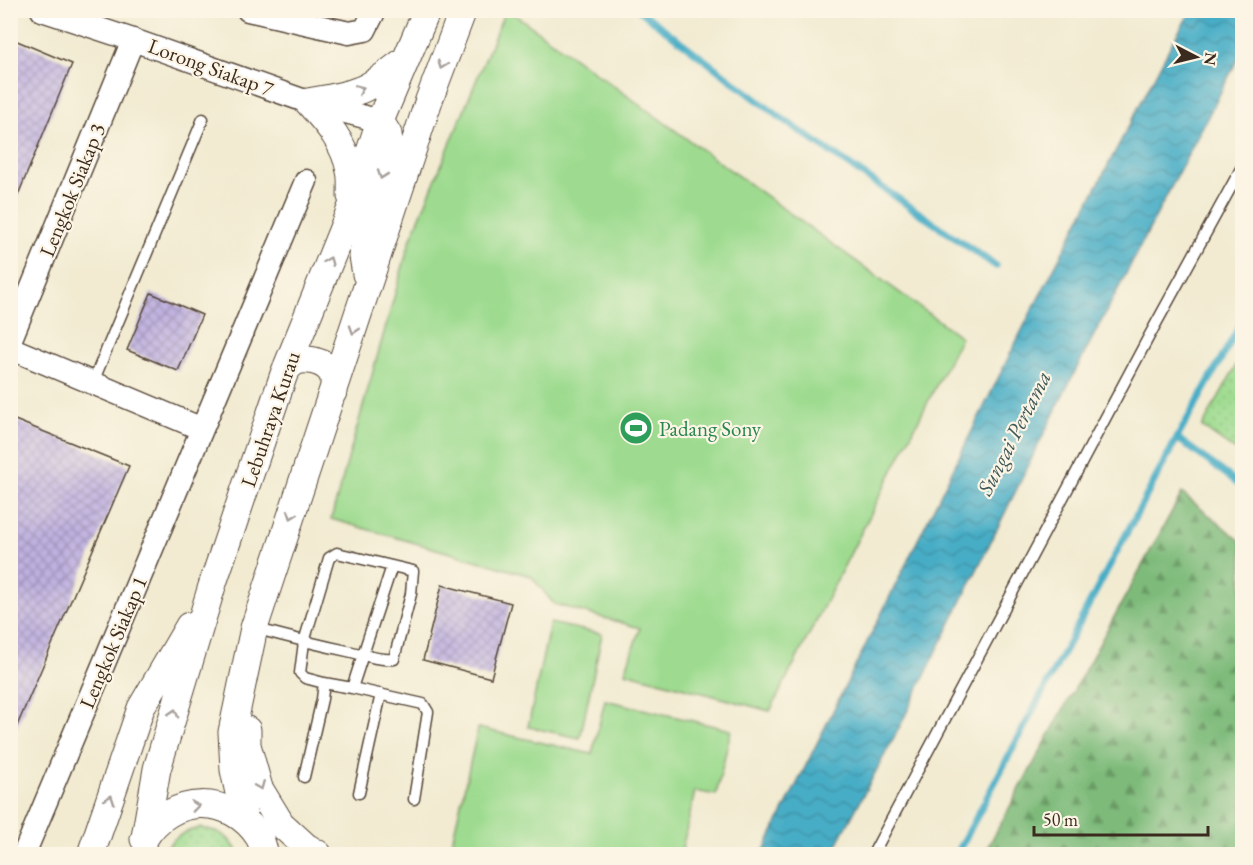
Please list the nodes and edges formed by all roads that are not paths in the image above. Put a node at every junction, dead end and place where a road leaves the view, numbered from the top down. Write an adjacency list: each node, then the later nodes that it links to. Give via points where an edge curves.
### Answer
1 (42, 10): 6 (street, Lorong Siakap 7)
2 (248, 10): 3 (street, via 349,33 364,30)
3 (375, 10)
4 (427, 10): 7 (street, Lebuhraya Kurau)
5 (463, 10): 14 (street, one-way to 14)
6 (133, 40): 8 (street, Lorong Siakap 7); 15 (street, Lengkok Siakap 3)
7 (405, 60): 8 (street, one-way to 7, via 362,90); 10 (street, Lebuhraya Kurau)
8 (308, 102): 10 (street, Lorong Siakap 7); 13 (street, via 330,126 344,150 351,173)
9 (202, 118): 18 (lane)
10 (380, 120): 13 (street, Lebuhraya Kurau); 14 (street, one-way to 14, via 388,134 390,150 366,223 363,256)
11 (1242, 167): 39 (lane)
12 (306, 181): 20 (street, Lengkok Siakap 1)
13 (351, 206): 17 (street, Lebuhraya Kurau, one-way to 13)
14 (368, 287): 19 (street, one-way to 19)
15 (10, 341)
16 (10, 348): 18 (street)
17 (284, 374): 19 (street, via 300,360 323,363 332,373); 22 (street, Lebuhraya Kurau)
18 (93, 382): 20 (street)
19 (333, 392): 23 (street, one-way to 23)
20 (202, 429): 35 (street, Lengkok Siakap 1)
21 (392, 566): 24 (lane, via 338,553 329,558); 25 (lane); 25 (lane, via 413,571 394,659)
22 (212, 586): 34 (street, Lebuhraya Kurau, one-way to 22, via 157,769); 36 (street, one-way to 22, via 141,708)
23 (254, 628): 24 (lane); 26 (street)
24 (304, 642): 25 (lane); 27 (lane, via 300,673)
25 (362, 655): 28 (lane)
26 (245, 666): 33 (street, via 232,732 234,770); 38 (street, one-way to 38, via 247,746 259,788 281,824)
27 (324, 683): 28 (lane); 30 (lane)
28 (352, 688): 29 (lane)
29 (381, 694): 31 (lane); 32 (lane, via 423,704 428,712)
30 (304, 777)
31 (360, 793)
32 (414, 799)
33 (257, 838): 34 (street, one-way to 33, via 157,822 191,805 211,804 229,810); 37 (street)
34 (142, 846)
35 (24, 855)
36 (92, 855)
37 (285, 855)
38 (318, 855)
39 (873, 855)

